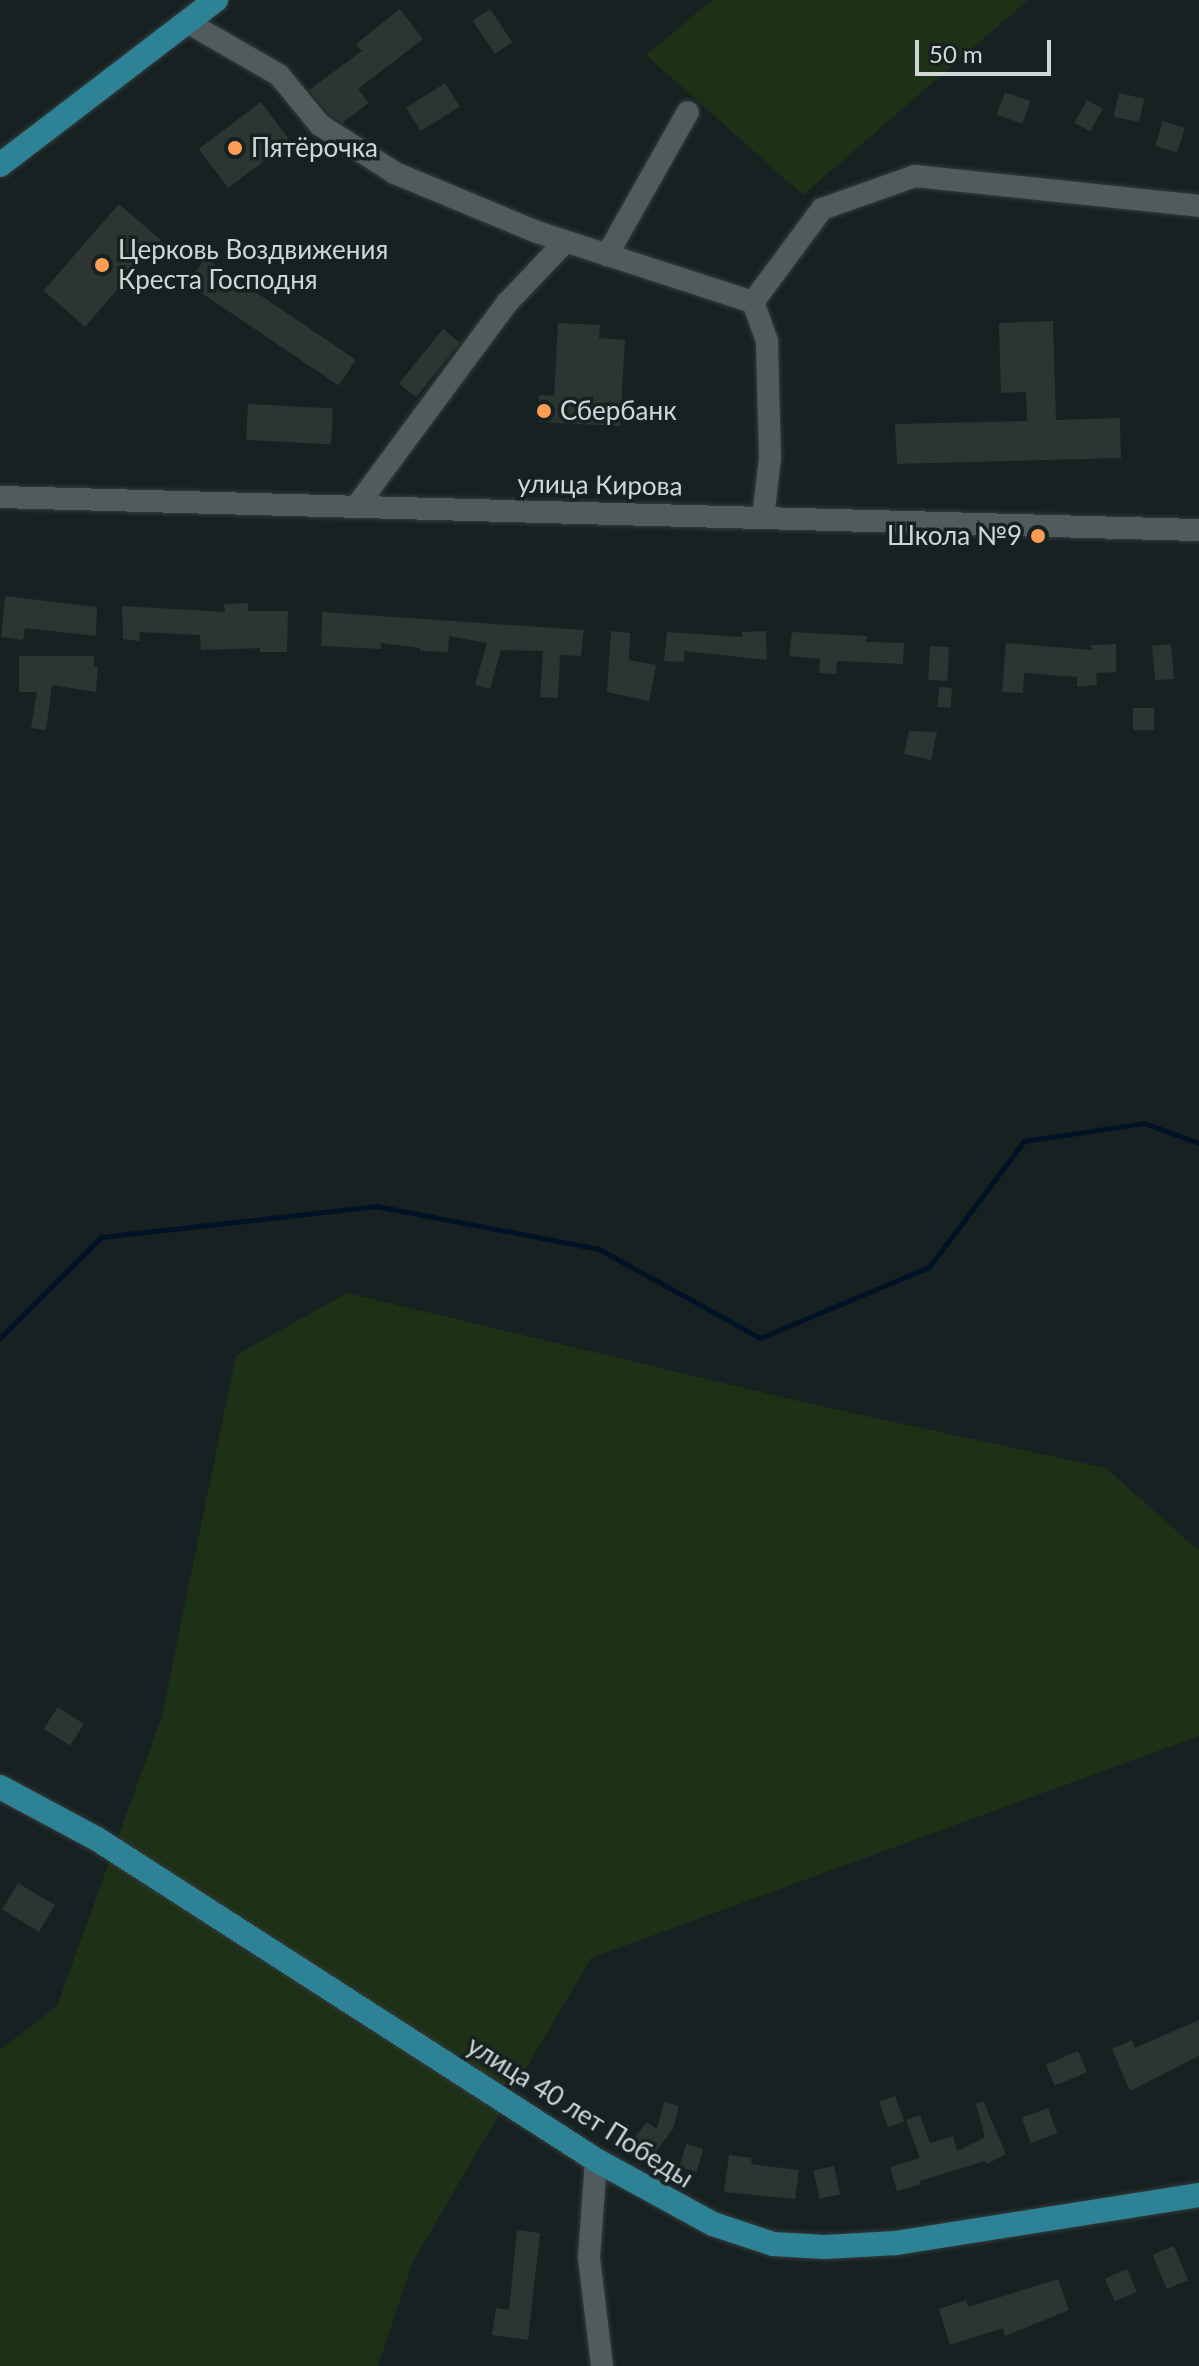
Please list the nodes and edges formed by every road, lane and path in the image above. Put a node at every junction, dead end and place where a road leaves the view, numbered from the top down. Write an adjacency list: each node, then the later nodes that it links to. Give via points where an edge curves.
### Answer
1 (216, 0): 2 (main road)
2 (187, 22): 4 (main road); 6 (street, via 279,75 320,125 395,173)
3 (688, 112): 7 (street)
4 (0, 165)
5 (1199, 206): 8 (street, via 915,176 822,209)
6 (565, 242): 7 (street); 10 (street, via 507,303)
7 (607, 255): 8 (street)
8 (753, 302): 11 (street, via 767,341 770,458)
9 (0, 497): 10 (street, улица Кирова)
10 (356, 507): 11 (street, улица Кирова)
11 (763, 517): 12 (street, улица Кирова)
12 (1199, 530)
13 (0, 1787): 14 (main road, улица 40 лет Победы, via 108,1846)
14 (596, 2160): 15 (main road, улица 40 лет Победы, via 713,2224 773,2244 896,2243); 16 (street, via 589,2258)
15 (1199, 2195)
16 (602, 2366)

